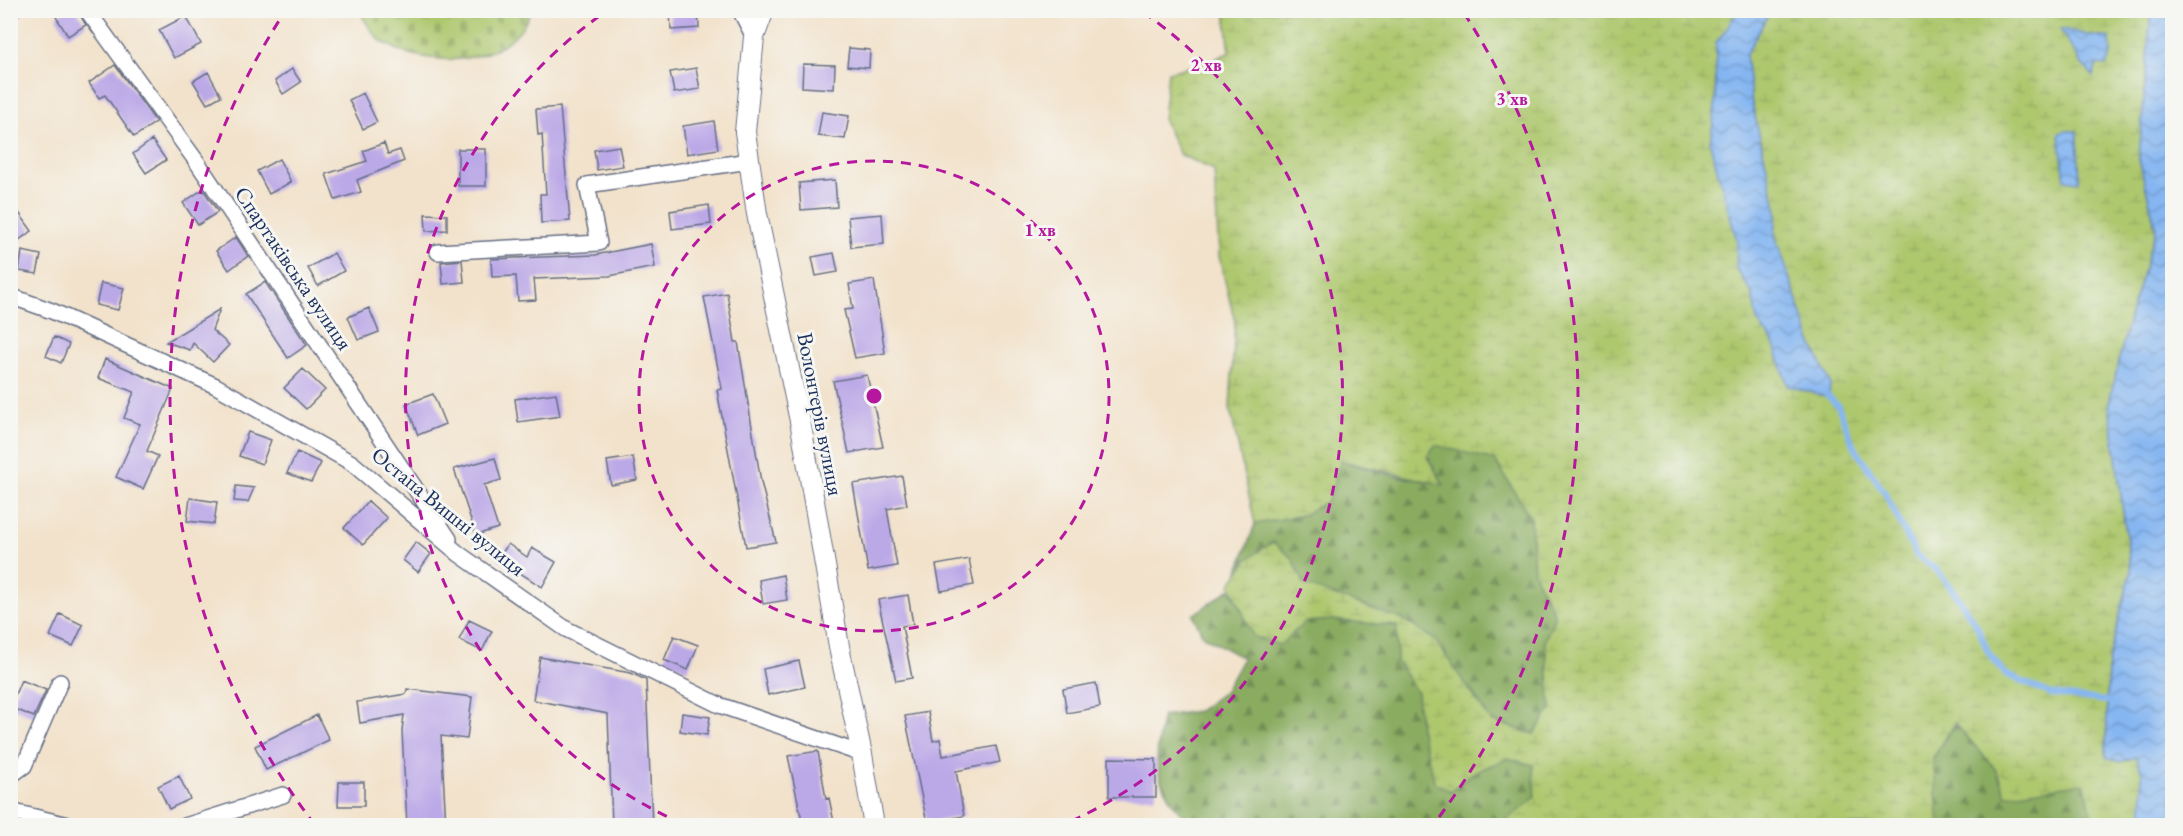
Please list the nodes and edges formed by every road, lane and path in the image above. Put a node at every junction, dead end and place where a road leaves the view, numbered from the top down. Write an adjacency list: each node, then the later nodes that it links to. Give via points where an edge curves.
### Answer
1 (87, 10): 8 (street, Спартаківська вулиця, via 197,162)
2 (740, 10): 4 (street)
3 (764, 10): 4 (street, Волонтерів вулиця)
4 (754, 37): 5 (street, Волонтерів вулиця, via 746,132)
5 (749, 161): 6 (street, via 587,185 599,243); 10 (street, Волонтерів вулиця)
6 (438, 252)
7 (10, 296): 8 (street, Остапа Вишні вулиця, via 52,311 216,386 352,463)
8 (459, 554): 10 (street, Остапа Вишні вулиця, via 566,628 708,700)
9 (60, 682): 11 (street, via 24,766)
10 (862, 754): 16 (street, Волонтерів вулиця)
11 (10, 776)
12 (283, 795): 15 (street)
13 (10, 811): 14 (street)
14 (72, 825)
15 (185, 825)
16 (874, 825)

